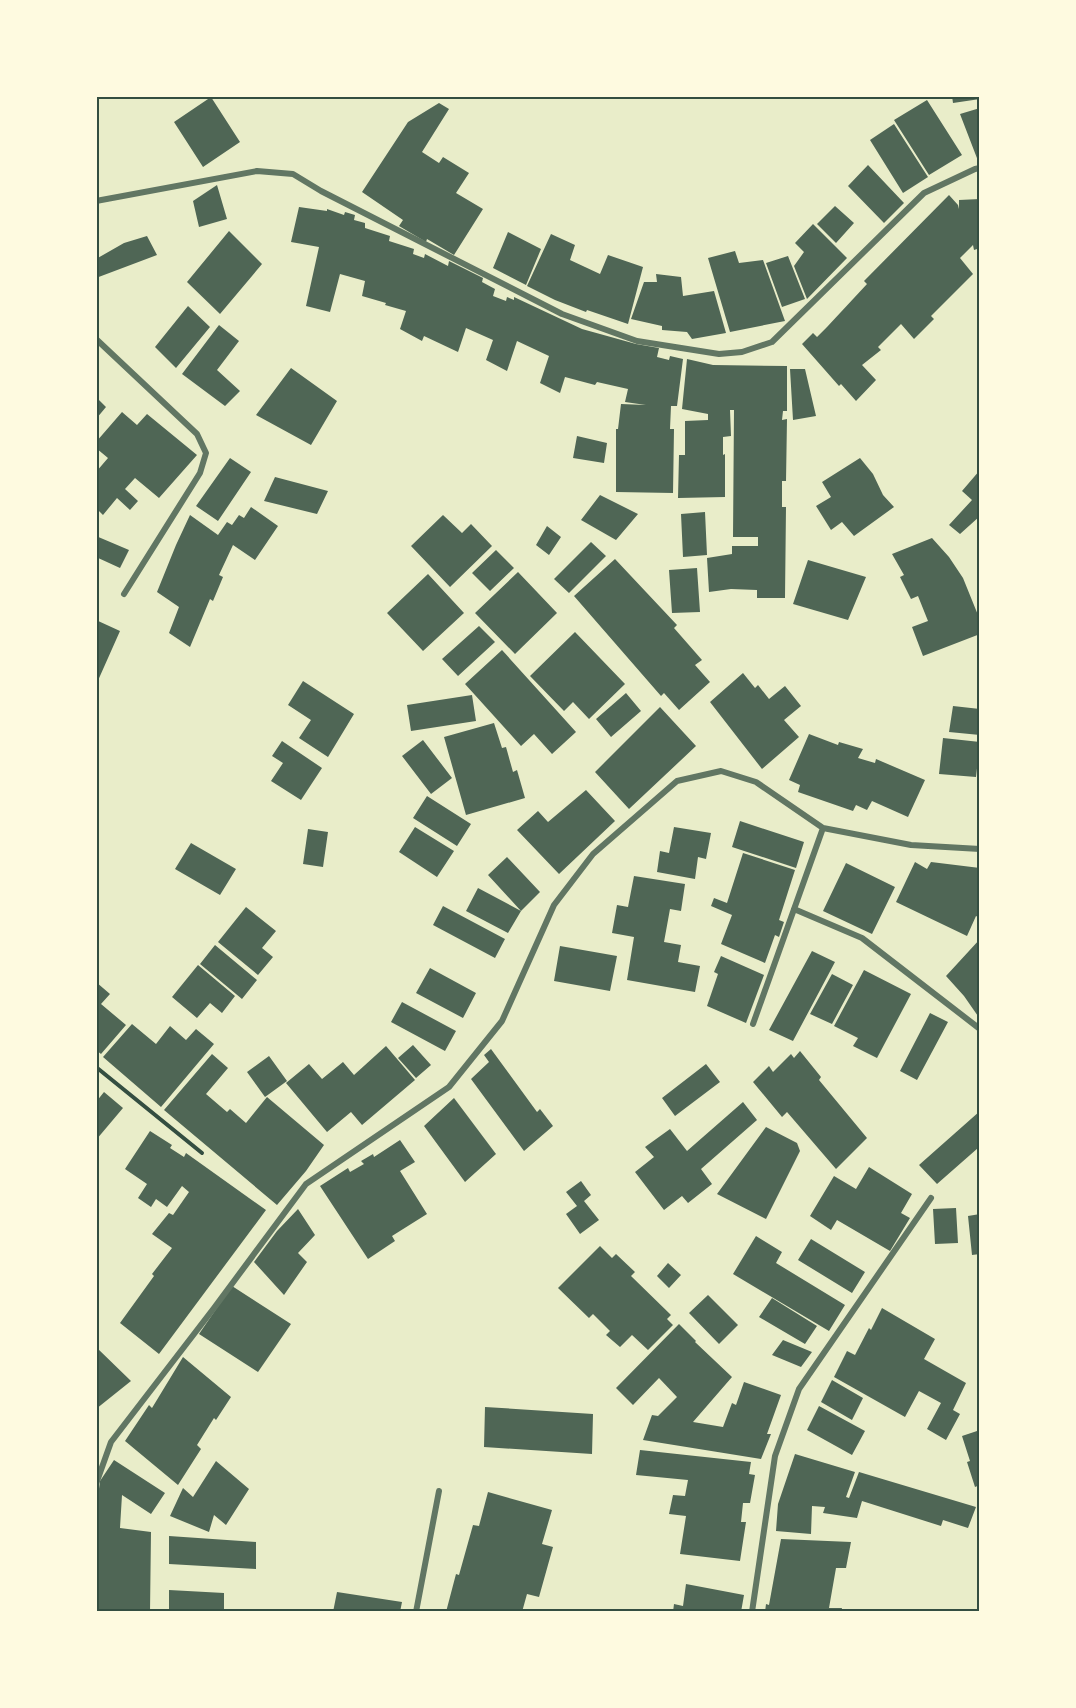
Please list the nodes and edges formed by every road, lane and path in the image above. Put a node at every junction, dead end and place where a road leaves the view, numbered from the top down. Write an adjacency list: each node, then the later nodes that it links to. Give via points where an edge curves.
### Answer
1 (980, 168): 2 (street, via 924,194 772,342 742,352 719,354 637,341 562,314 293,174 257,171)
2 (96, 201)
3 (96, 339): 4 (street, via 198,434 206,453 200,473)
4 (124, 594)
5 (823, 828): 6 (street, via 911,845); 7 (street); 13 (street, via 756,782 721,771 677,781 593,854 554,905 502,1021 449,1087 306,1184 111,1442)
6 (980, 849)
7 (794, 909): 8 (street); 9 (street, via 862,938)
8 (753, 1024)
9 (980, 1029)
10 (96, 1067): 11 (path)
11 (202, 1153)
12 (931, 1198): 16 (street, via 799,1389 775,1456)
13 (96, 1485)
14 (439, 1491): 15 (street)
15 (416, 1612)
16 (752, 1612)

